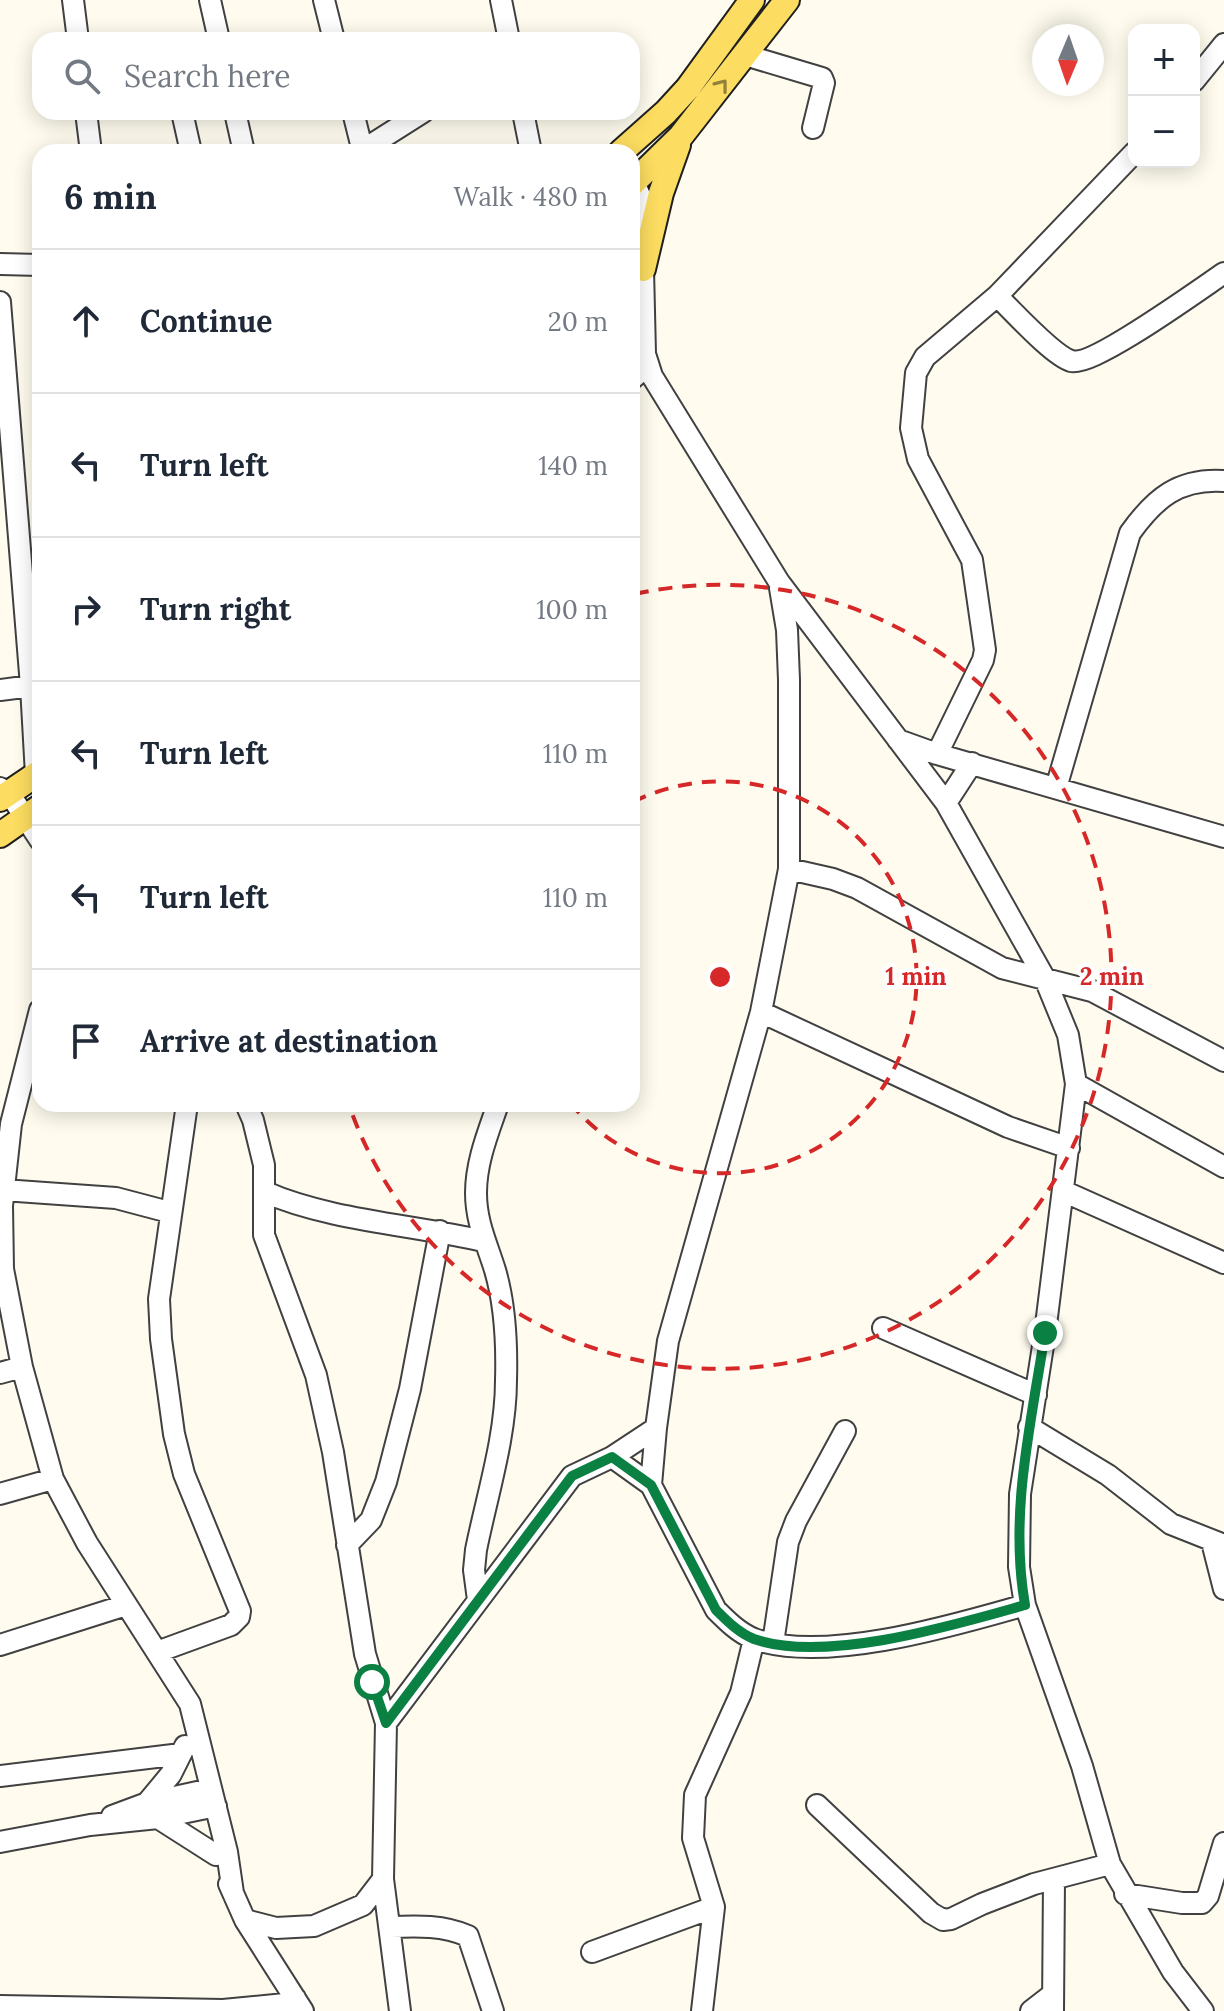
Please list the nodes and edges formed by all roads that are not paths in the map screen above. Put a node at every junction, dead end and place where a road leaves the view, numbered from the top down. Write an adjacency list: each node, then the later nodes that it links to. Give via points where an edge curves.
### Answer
1 (73, 0): 7 (street)
2 (210, 0): 8 (street)
3 (324, 0): 9 (street)
4 (501, 0): 10 (street)
5 (752, 0): 14 (main road)
6 (787, 0): 12 (main road)
7 (77, 32)
8 (217, 32)
9 (332, 32)
10 (507, 32)
11 (1224, 44): 13 (street)
12 (745, 55): 21 (street, via 822,78); 22 (main road, one-way to 12)
13 (1200, 74)
14 (688, 88): 29 (main road); 31 (main road, via 685,109)
15 (87, 120): 23 (street)
16 (184, 120): 24 (street)
17 (237, 120): 25 (street)
18 (355, 120): 26 (street)
19 (411, 120): 27 (street)
20 (525, 120): 28 (street)
21 (813, 128)
22 (681, 136): 32 (main road); 35 (main road)
23 (90, 144)
24 (189, 144)
25 (242, 144)
26 (361, 144)
27 (374, 144)
28 (529, 144)
29 (630, 144)
30 (1128, 159): 39 (street)
31 (640, 165)
32 (640, 178)
33 (640, 196): 34 (street, via 646,232)
34 (640, 257)
35 (640, 259)
36 (0, 264): 37 (street)
37 (32, 265)
38 (1224, 273): 39 (street, via 1084,361 1060,356)
39 (997, 296): 49 (street, via 925,357 912,397 918,459 975,572 985,650)
40 (0, 302): 41 (street)
41 (0, 317): 45 (street)
42 (640, 373): 44 (street)
43 (1224, 481): 52 (street, via 1206,480 1168,493 1130,533)
44 (779, 582): 48 (street); 59 (street, via 789,668)
45 (31, 686): 46 (street); 47 (street)
46 (0, 690)
47 (32, 699)
48 (898, 740): 49 (street); 54 (street)
49 (937, 754): 50 (street)
50 (972, 763): 52 (street); 54 (street)
51 (32, 777): 53 (main road)
52 (1056, 788): 58 (street)
53 (3, 794): 55 (street)
54 (946, 803): 60 (street)
55 (32, 811)
56 (32, 813): 57 (main road)
57 (0, 835)
58 (1224, 837)
59 (789, 869): 60 (street, via 857,888 1002,968); 61 (street)
60 (1045, 979): 63 (street, via 1092,991); 64 (street, via 1068,1035)
61 (761, 1012): 69 (street, via 1008,1127); 84 (street, via 668,1341)
62 (32, 1037): 68 (street)
63 (1224, 1061)
64 (1076, 1084): 69 (street); 70 (street)
65 (186, 1112): 74 (street)
66 (249, 1112): 72 (street, via 260,1143)
67 (495, 1112): 76 (street, via 477,1179)
68 (6, 1123): 73 (street)
69 (1069, 1148): 71 (street)
70 (1224, 1167)
71 (1063, 1191): 77 (street); 82 (street)
72 (265, 1192): 75 (street, via 317,1210); 91 (street, via 266,1247 316,1375)
73 (2, 1201): 74 (street, via 116,1198); 78 (street)
74 (169, 1212): 98 (street, via 159,1299 174,1434 203,1525 240,1611 231,1625)
75 (440, 1231): 76 (street); 91 (street, via 386,1482 371,1520)
76 (483, 1241): 93 (street, via 501,1300 507,1381 476,1550)
77 (1224, 1263)
78 (2, 1270): 80 (street)
79 (883, 1328): 82 (street)
80 (22, 1367): 81 (street); 87 (street)
81 (0, 1373)
82 (1036, 1395): 83 (street)
83 (1029, 1427): 90 (street, via 1108,1475 1171,1524); 95 (street, via 1018,1531)
84 (656, 1428): 86 (street); 88 (street)
85 (845, 1431): 96 (street, via 796,1521)
86 (612, 1457): 88 (street); 93 (street, via 572,1476)
87 (53, 1479): 89 (street); 94 (street)
88 (651, 1485): 96 (street, via 716,1610 731,1625)
89 (0, 1494)
90 (1218, 1544): 92 (street)
91 (347, 1545): 100 (street, via 365,1654)
92 (1224, 1589)
93 (478, 1600): 100 (street)
94 (126, 1605): 97 (street); 98 (street)
95 (1025, 1605): 96 (street, via 859,1644); 109 (street)
96 (764, 1641): 115 (street, via 695,1795 693,1838)
97 (0, 1645)
98 (157, 1652): 99 (street)
99 (173, 1675): 101 (street); 103 (street, via 190,1704)
100 (386, 1723): 110 (street)
101 (184, 1748): 102 (street); 103 (street); 105 (street)
102 (0, 1776)
103 (207, 1799): 105 (street); 108 (street); 112 (street)
104 (817, 1805): 111 (street, via 943,1920)
105 (153, 1810): 106 (street); 108 (street)
106 (0, 1842)
107 (1224, 1843): 114 (street)
108 (216, 1855): 112 (street)
109 (1110, 1864): 111 (street); 113 (street)
110 (383, 1879): 116 (street, via 363,1905 314,1926 276,1928); 117 (street)
111 (1054, 1880): 119 (street)
112 (233, 1893): 116 (street)
113 (1125, 1894): 114 (street, via 1195,1905); 126 (street)
114 (1216, 1897)
115 (714, 1907): 118 (street); 124 (street)
116 (245, 1920): 121 (street)
117 (391, 1927): 122 (street); 123 (street, via 453,1929 468,1936)
118 (592, 1952)
119 (1053, 2002): 125 (street)
120 (0, 2006): 121 (street)
121 (291, 2006)
122 (400, 2011)
123 (493, 2011)
124 (702, 2011)
125 (1031, 2011)
126 (1203, 2011)

